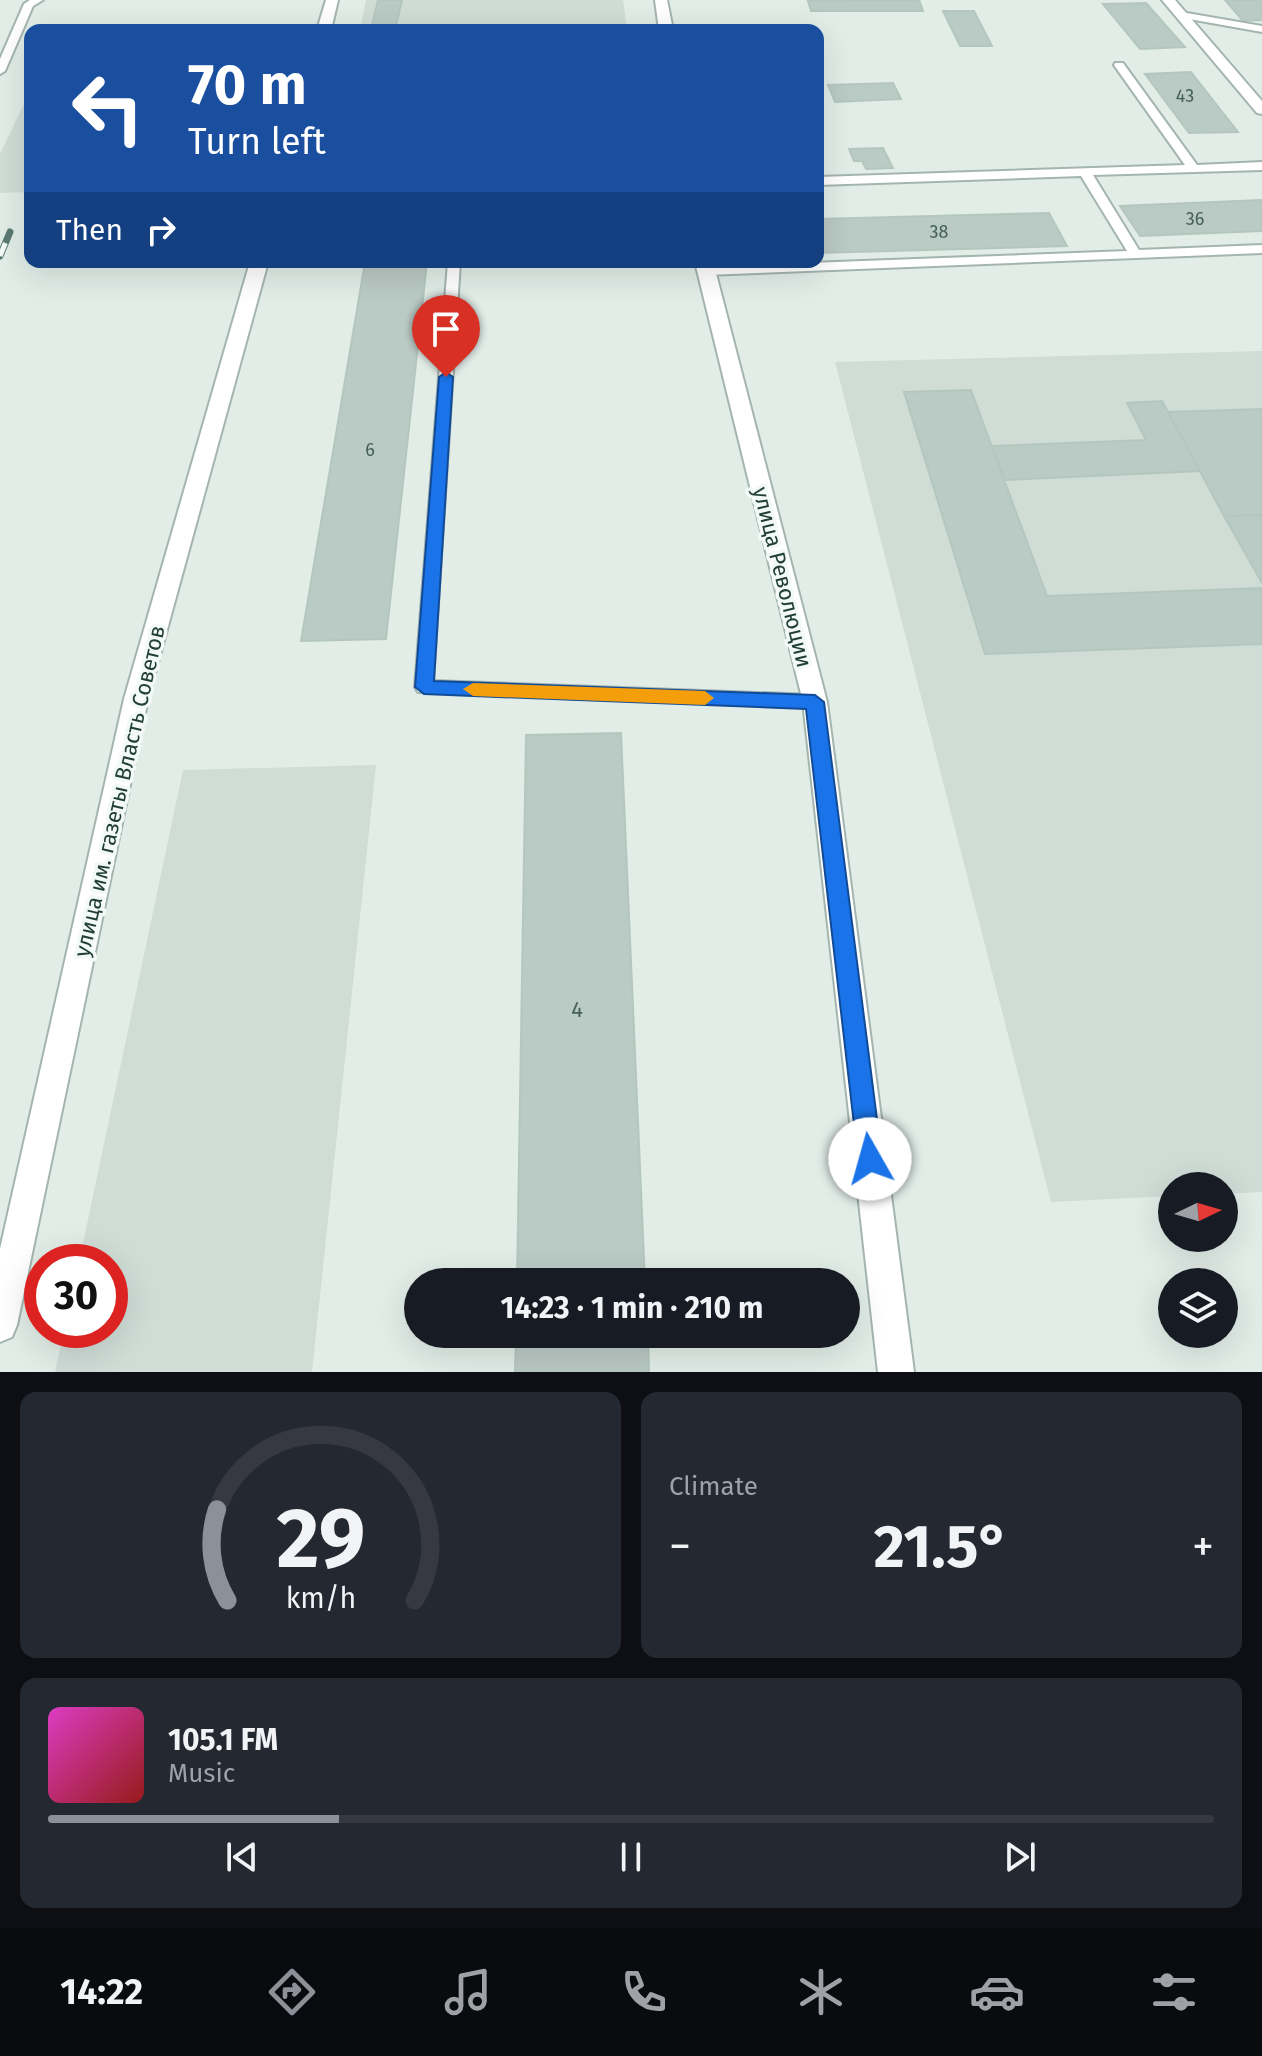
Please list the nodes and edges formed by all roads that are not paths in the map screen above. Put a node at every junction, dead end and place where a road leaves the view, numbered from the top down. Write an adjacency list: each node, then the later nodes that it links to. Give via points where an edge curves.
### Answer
1 (38, 0): 10 (lane, via 29,4)
2 (332, 0): 6 (street)
3 (661, 0): 7 (street)
4 (1168, 0): 5 (street)
5 (1181, 15): 8 (lane); 11 (street)
6 (326, 24)
7 (665, 24)
8 (1262, 29)
9 (1119, 65): 13 (lane)
10 (0, 71)
11 (1262, 110)
12 (1262, 166): 13 (lane)
13 (1193, 168): 14 (lane)
14 (1085, 172): 15 (lane); 17 (lane)
15 (824, 181)
16 (1262, 249): 17 (lane)
17 (1135, 254): 18 (lane)
18 (824, 263)
19 (257, 268): 23 (street, улица им. газеты Власть Советов, via 136,699)
20 (454, 268): 22 (lane, via 424,687)
21 (706, 268): 22 (street, улица Революции)
22 (815, 702): 24 (street, улица Революции)
23 (0, 1325)
24 (896, 1372)

